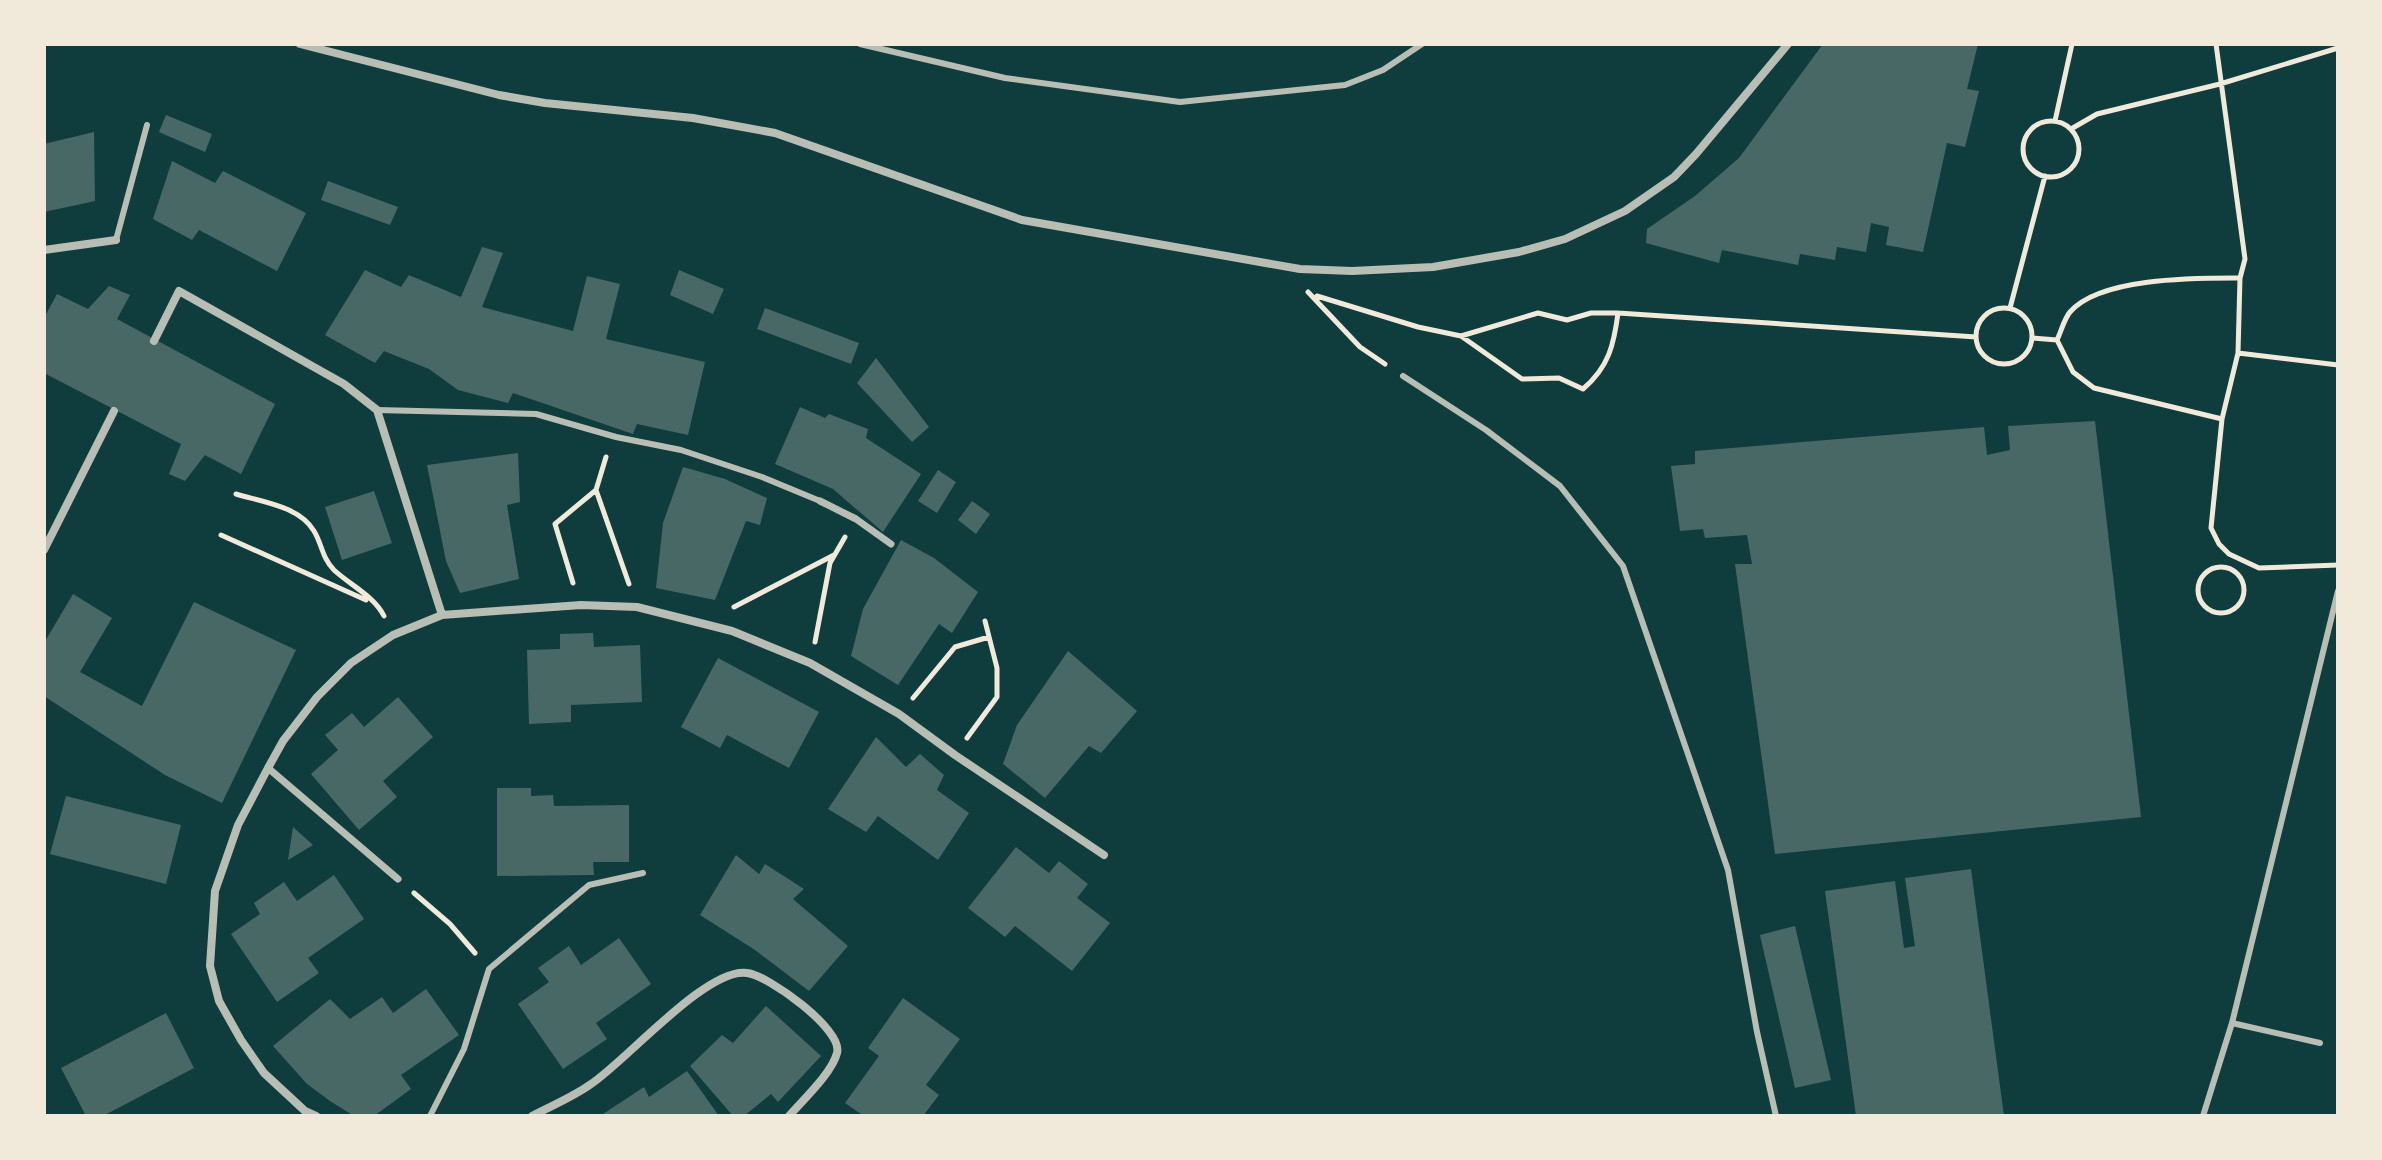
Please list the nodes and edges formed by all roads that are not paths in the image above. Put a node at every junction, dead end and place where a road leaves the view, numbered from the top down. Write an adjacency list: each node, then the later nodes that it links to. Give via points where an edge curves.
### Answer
1 (300, 44): 4 (street, via 499,95 775,133 1022,220 1300,269 1352,271 1480,261 1565,239 1625,211 1674,177)
2 (860, 44): 3 (lane, via 1005,78 1180,102 1345,85 1383,70)
3 (1422, 44)
4 (1788, 44)
5 (147, 125): 6 (lane)
6 (116, 240): 7 (street)
7 (44, 250)
8 (154, 341): 10 (street, via 179,291 344,384)
9 (1403, 376): 27 (lane, via 1560,486 1623,566 1728,870)
10 (377, 410): 12 (lane, via 536,414 681,450); 16 (street)
11 (114, 411): 14 (street)
12 (820, 501): 13 (street)
13 (891, 544)
14 (44, 550)
15 (2338, 591): 21 (lane)
16 (442, 615): 17 (street, via 393,635 351,663 317,697); 18 (street, via 581,605 637,607 732,631 810,663 899,714)
17 (268, 768): 20 (street); 23 (street, via 238,825 215,891 210,966 219,1001 264,1073)
18 (1104, 855)
19 (643, 873): 24 (lane, via 589,885 489,969 464,1049)
20 (398, 879)
21 (2232, 1023): 22 (lane); 28 (lane)
22 (2320, 1043)
23 (316, 1116)
24 (430, 1116)
25 (532, 1116): 26 (street, via 592,1084 721,977 746,972 769,981 826,1025 837,1040 837,1053 823,1076)
26 (789, 1116)
27 (1776, 1116)
28 (2203, 1116)

